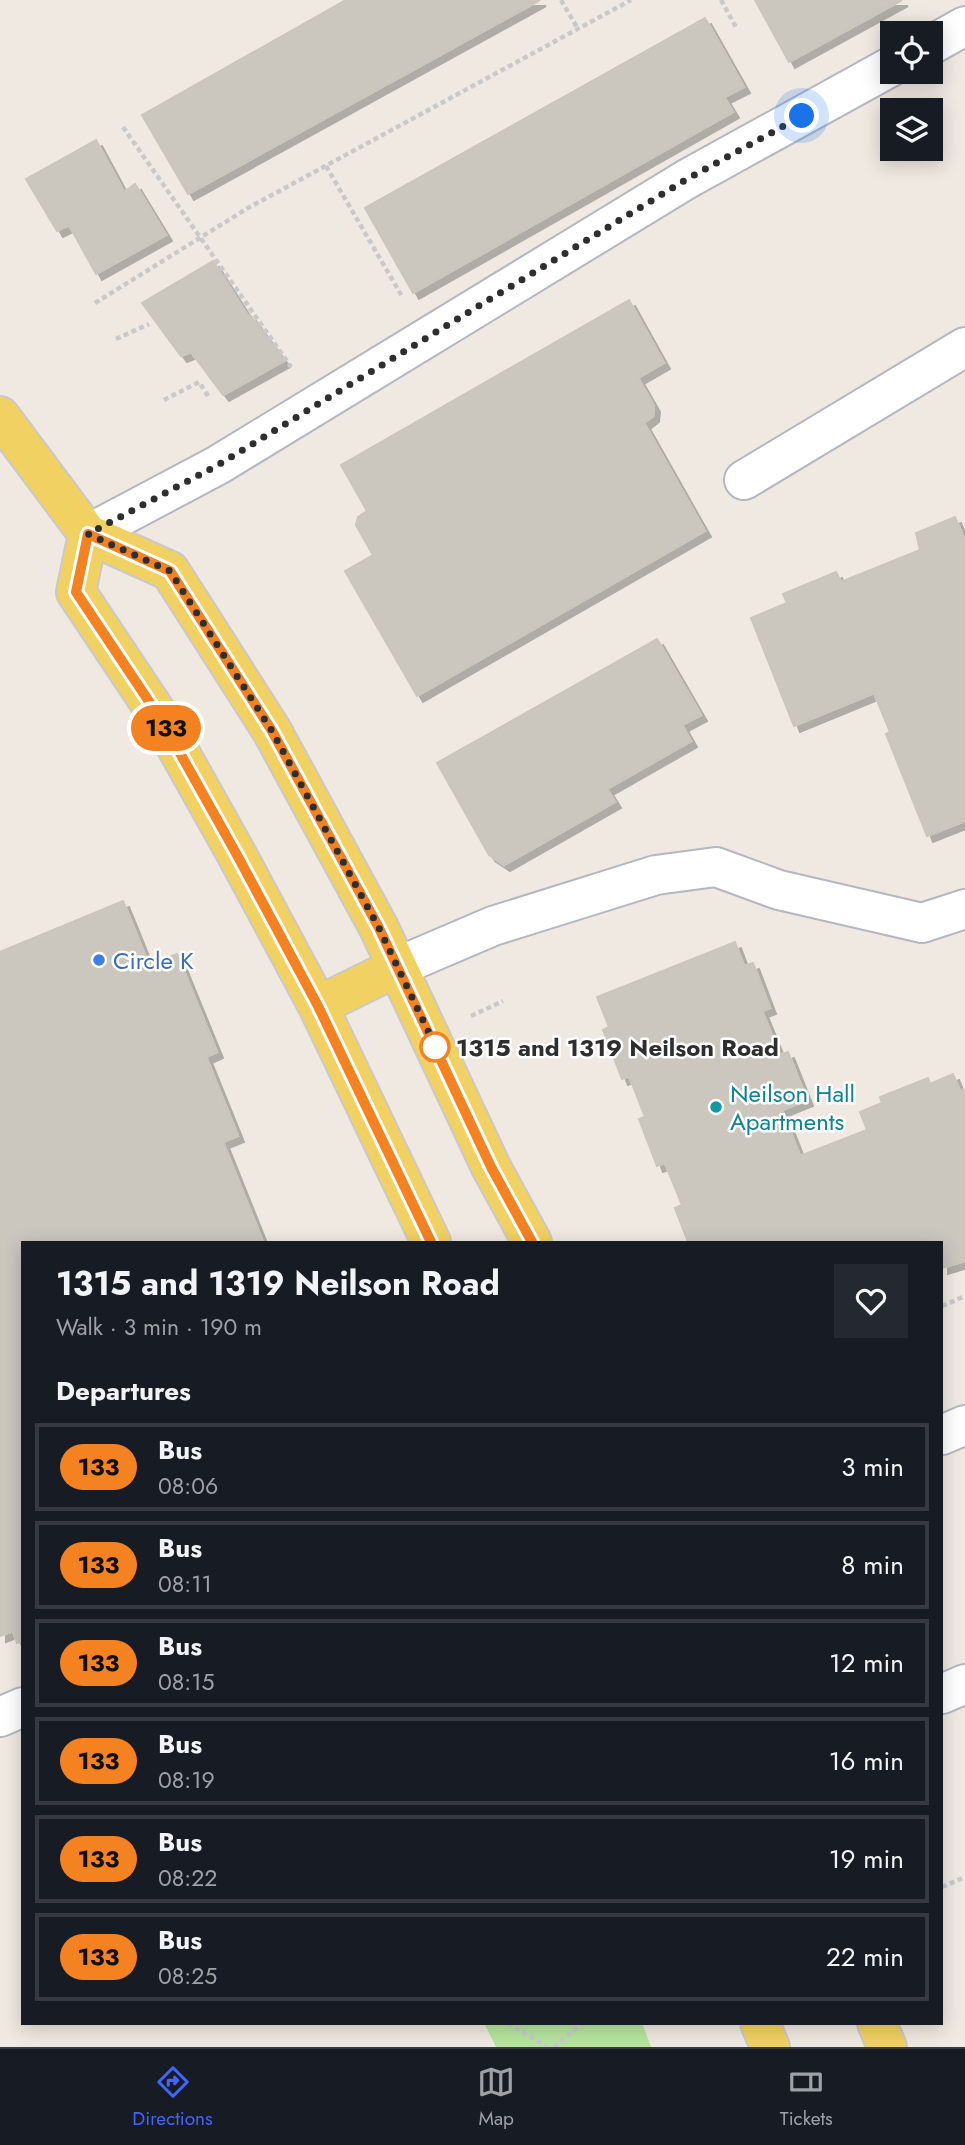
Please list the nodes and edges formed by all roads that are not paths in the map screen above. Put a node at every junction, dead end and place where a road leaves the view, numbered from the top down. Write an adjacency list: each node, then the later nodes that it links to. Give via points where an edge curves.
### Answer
1 (965, 26): 2 (lane)
2 (943, 38)
3 (880, 73): 7 (lane, via 687,179 218,465)
4 (965, 347): 6 (lane)
5 (0, 416): 7 (main road)
6 (744, 480)
7 (88, 534): 9 (main road, via 170,571 272,731); 10 (main road, via 76,592 162,721)
8 (965, 909): 9 (lane, via 922,923 779,890 716,867 656,875 493,926)
9 (397, 968): 10 (main road); 12 (main road, via 491,1167)
10 (318, 1006): 11 (main road)
11 (431, 1241)
12 (531, 1241)
13 (965, 1425): 14 (lane)
14 (943, 1435)
15 (21, 1708): 16 (lane)
16 (0, 1717)
17 (761, 2025): 19 (main road)
18 (878, 2025): 20 (main road)
19 (770, 2047)
20 (887, 2047)

